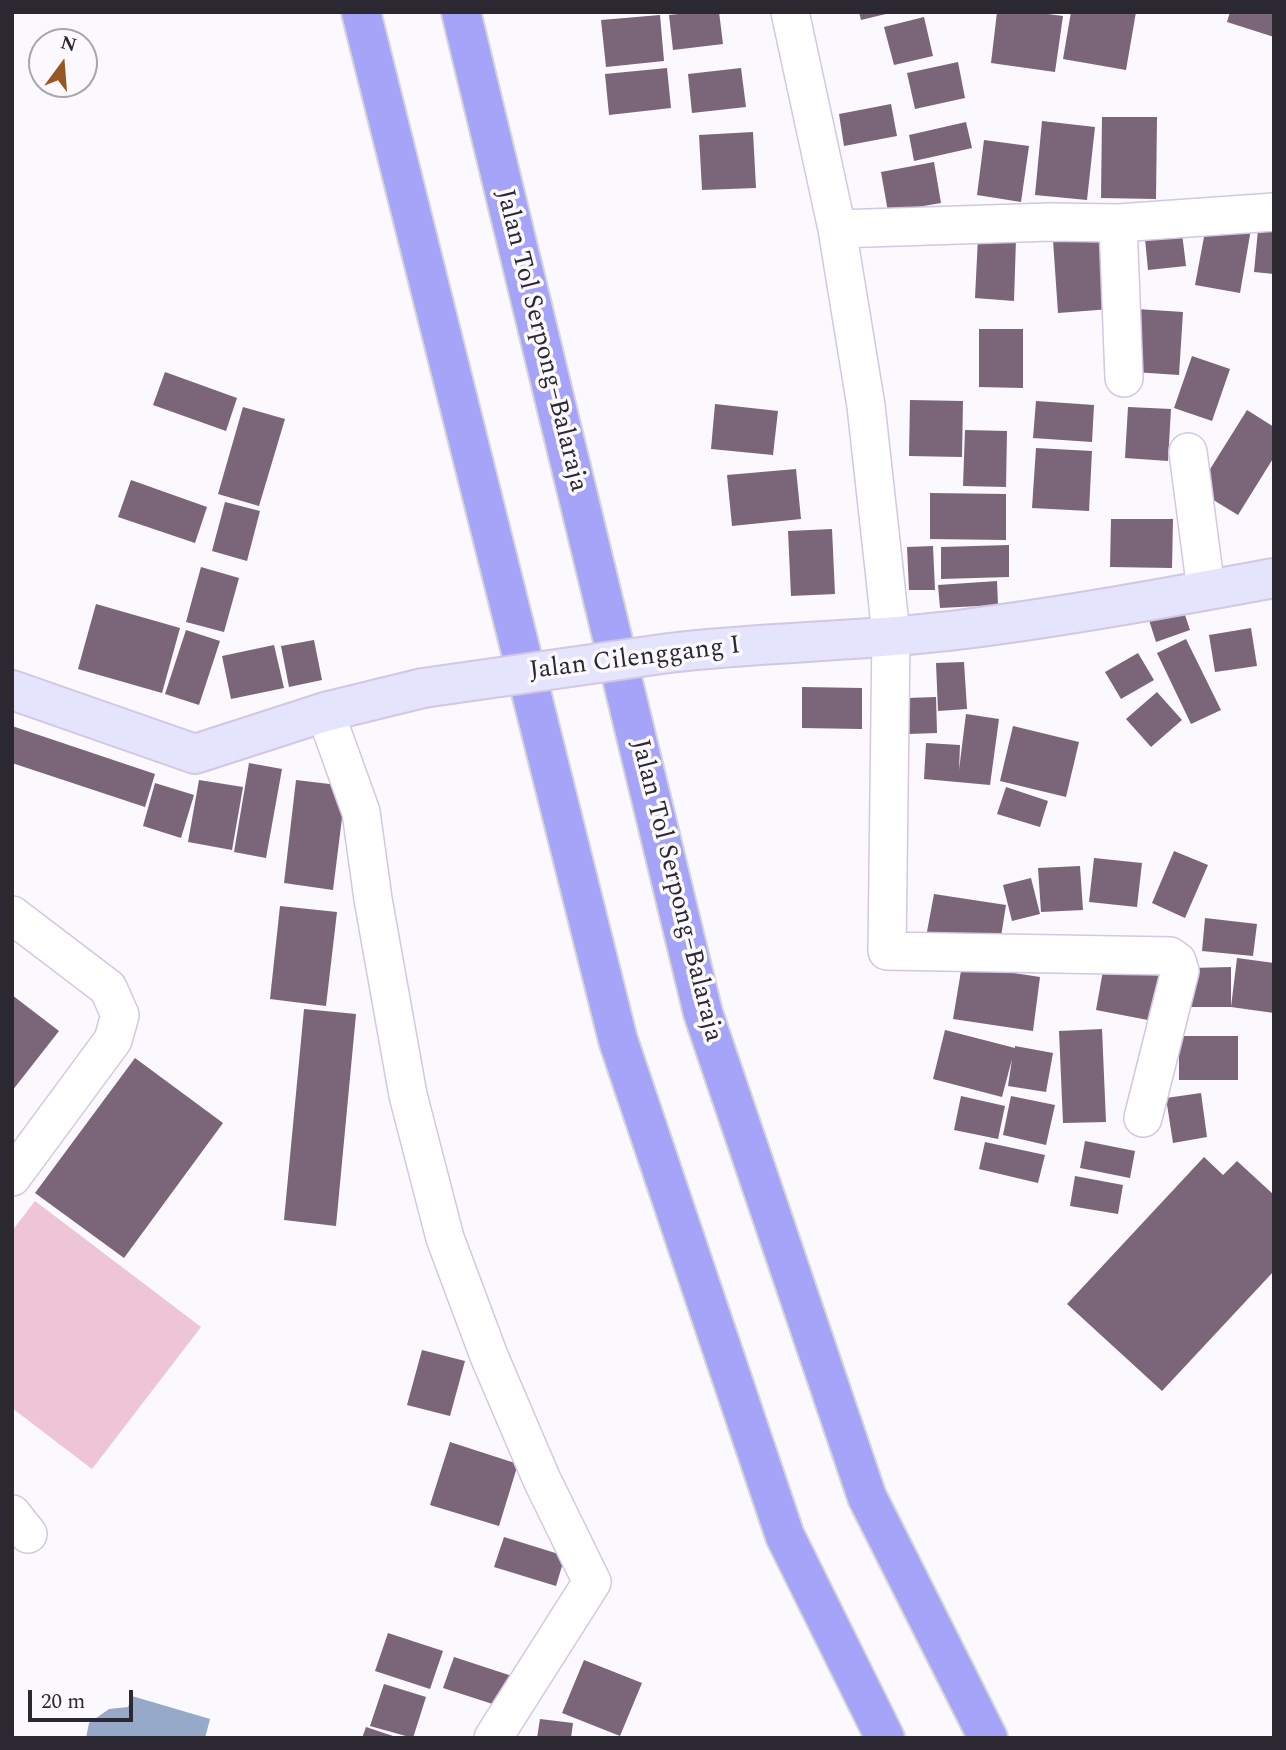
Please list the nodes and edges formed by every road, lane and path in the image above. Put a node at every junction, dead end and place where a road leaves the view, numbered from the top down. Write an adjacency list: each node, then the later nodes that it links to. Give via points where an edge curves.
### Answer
1 (361, 12): 18 (highway, via 618,1040 785,1536)
2 (461, 12): 19 (highway, Jalan Tol Serpong–Balaraja, via 703,1013 867,1497)
3 (790, 12): 6 (street)
4 (1274, 212): 5 (street)
5 (1118, 223): 6 (street); 7 (street)
6 (837, 229): 11 (street, via 866,406)
7 (1124, 378)
8 (1188, 452): 10 (street)
9 (1274, 578): 10 (street, Jalan Cilenggang I)
10 (1206, 590): 11 (street, Jalan Cilenggang I, via 964,630)
11 (891, 635): 13 (street, Jalan Cilenggang I, bridge, via 713,647 423,688); 15 (street, via 887,951 1170,956 1180,971)
12 (12, 690): 13 (street, Jalan Cilenggang I, via 195,754)
13 (325, 712): 17 (street, via 361,812 408,1095 445,1238 542,1480 592,1582)
14 (12, 915): 16 (street, via 108,988 120,1015 113,1040)
15 (1143, 1118)
16 (12, 1177)
17 (493, 1738)
18 (886, 1738)
19 (988, 1738)

